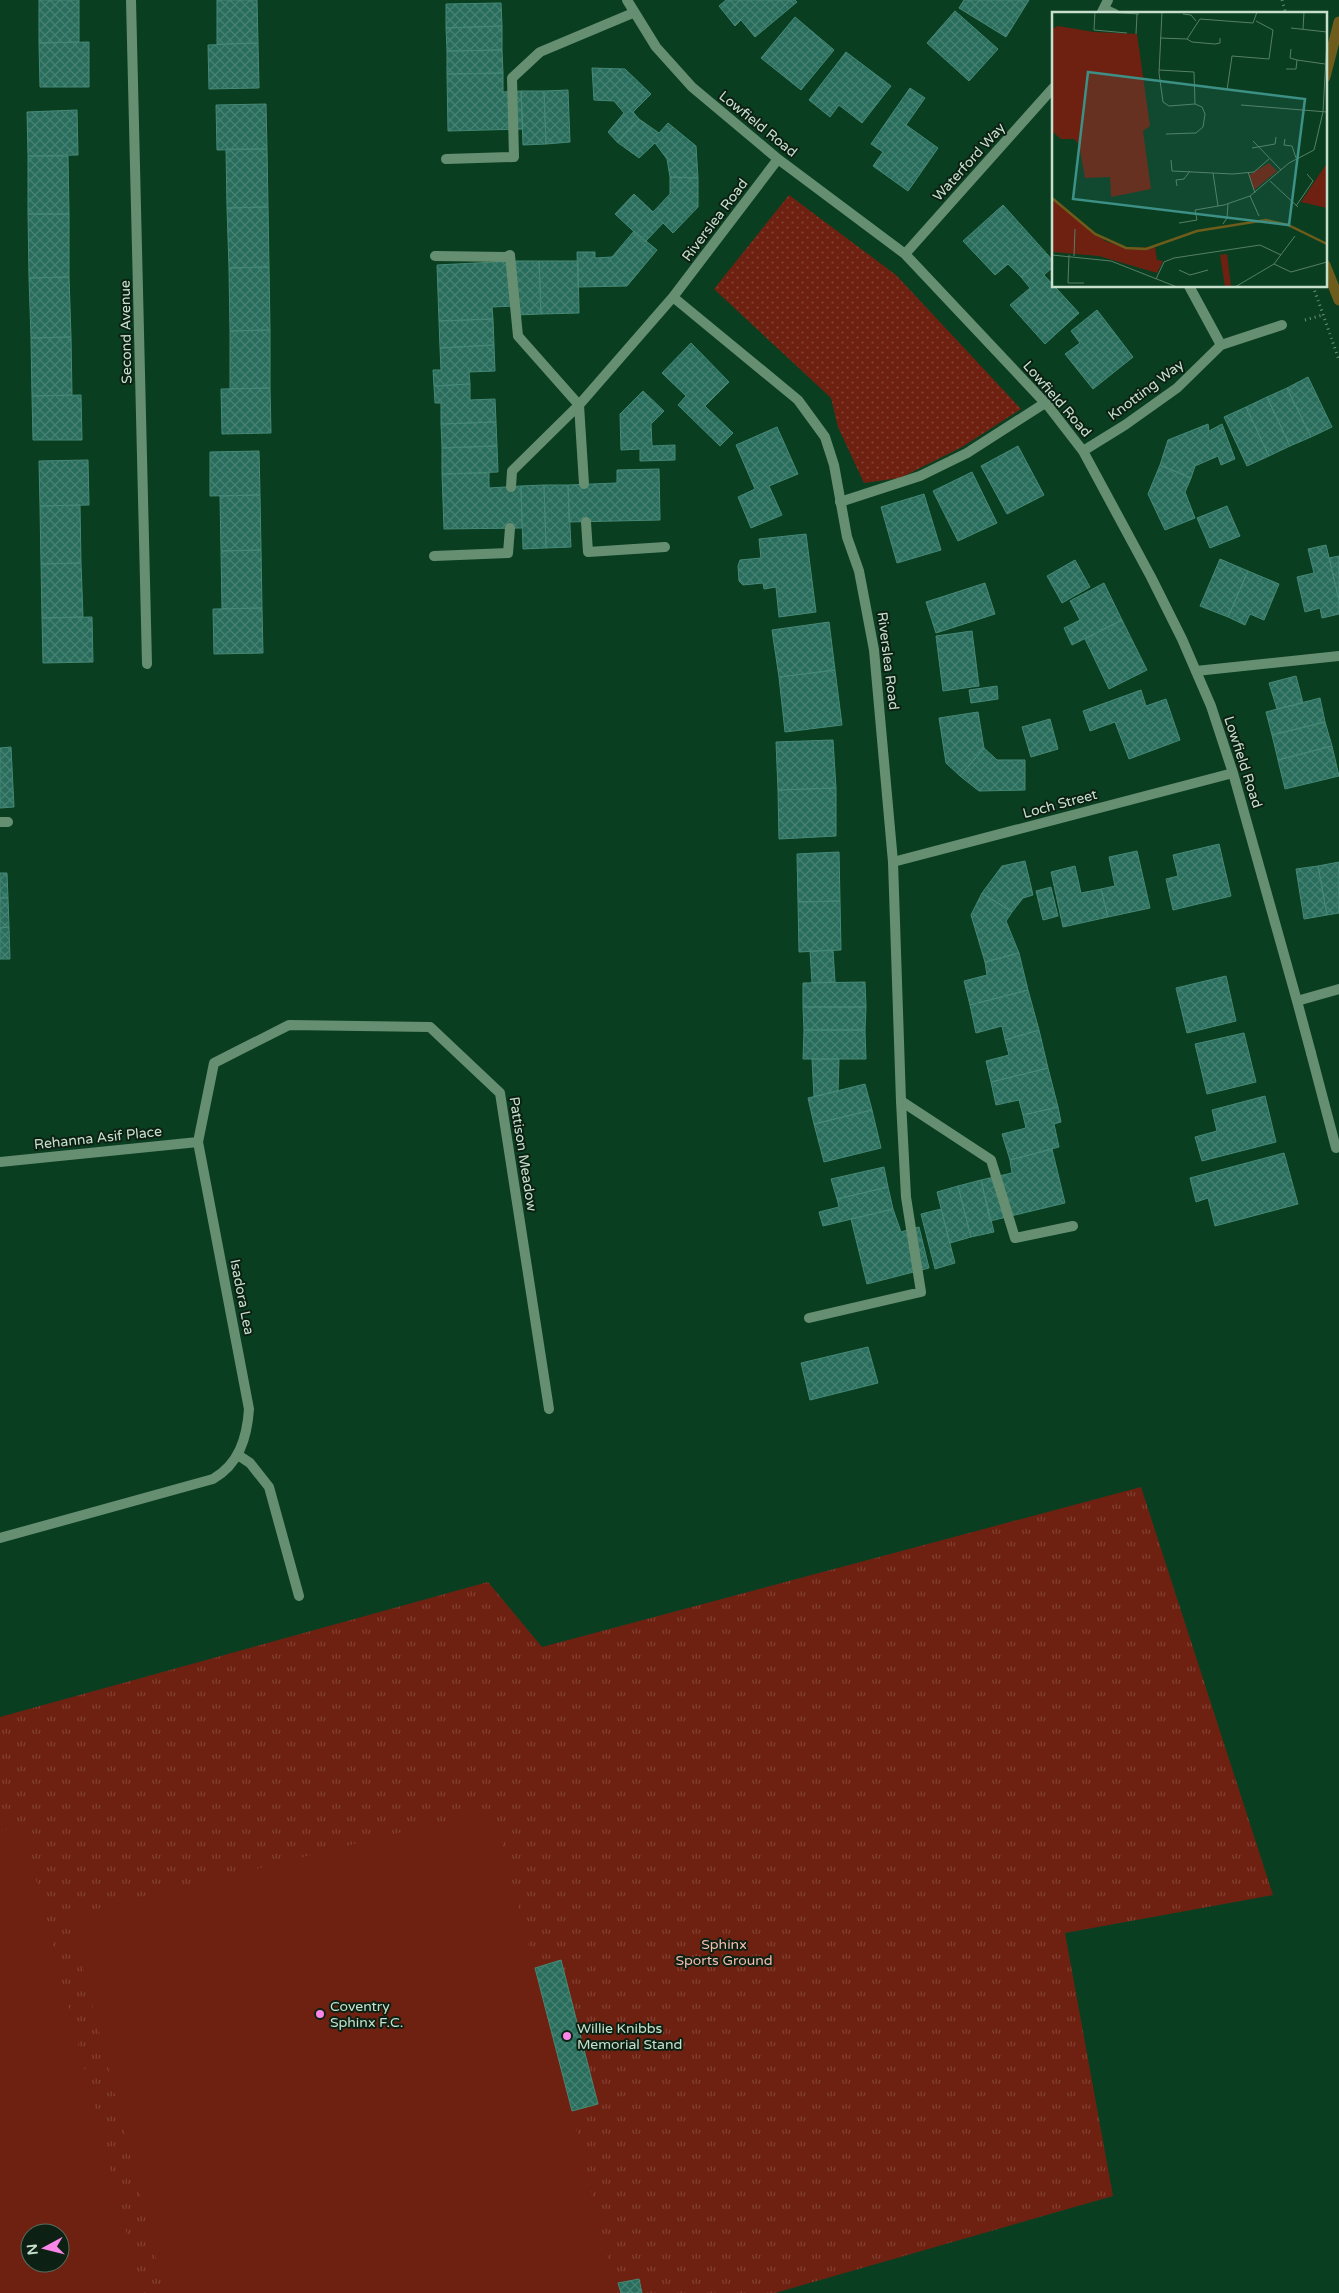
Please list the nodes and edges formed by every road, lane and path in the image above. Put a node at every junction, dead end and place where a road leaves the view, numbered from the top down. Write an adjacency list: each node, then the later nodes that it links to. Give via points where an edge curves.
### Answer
1 (131, 0): 26 (street, Second Avenue)
2 (627, 0): 3 (street, Lowfield Road)
3 (633, 13): 5 (street, via 540,52 512,78 514,157); 6 (street, Lowfield Road, via 656,47 692,88)
4 (1052, 89): 7 (street, Waterford Way)
5 (446, 159)
6 (778, 159): 7 (street, Lowfield Road); 11 (street, Riverslea Road)
7 (905, 254): 15 (street, Lowfield Road)
8 (435, 256): 16 (street, via 510,255 518,336)
9 (1190, 288): 13 (street)
10 (1314, 288): 14 (path)
11 (673, 297): 16 (street, Riverslea Road); 20 (street, Riverslea Road, via 798,400 825,437)
12 (1282, 325): 13 (street, Knotting Way)
13 (1222, 345): 17 (street, Knotting Way, via 1177,388)
14 (1339, 360)
15 (1045, 404): 17 (street, Lowfield Road); 20 (street, via 967,454 920,476)
16 (579, 405): 18 (street); 19 (street, Riverslea Road, via 512,470)
17 (1083, 451): 27 (street, Lowfield Road, via 1151,577)
18 (584, 484)
19 (511, 487)
20 (840, 502): 29 (street, Riverslea Road, via 861,580 874,650)
21 (586, 522): 23 (street, via 588,552)
22 (510, 528): 24 (street, via 508,553)
23 (665, 547)
24 (434, 556)
25 (1339, 656): 27 (street)
26 (147, 664)
27 (1196, 671): 28 (street, Lowfield Road)
28 (1233, 773): 29 (street, Loch Street); 31 (street, Lowfield Road)
29 (893, 862): 32 (street, Riverslea Road)
30 (1339, 989): 31 (street)
31 (1297, 1001): 34 (street, Lowfield Road)
32 (901, 1101): 36 (street, via 992,1160 1015,1238); 37 (street, Riverslea Road, via 906,1197 921,1292)
33 (198, 1142): 35 (street, Rehanna Asif Place); 38 (street, Pattison Meadow, via 214,1063 289,1025 430,1027 500,1093); 39 (street, Isadora Lea, via 249,1409 245,1442)
34 (1336, 1148)
35 (0, 1162)
36 (1074, 1226)
37 (809, 1318)
38 (549, 1409)
39 (238, 1455): 40 (street, Isadora Lea, via 223,1473 213,1479); 41 (street, via 250,1463 269,1487)
40 (0, 1538)
41 (299, 1596)

